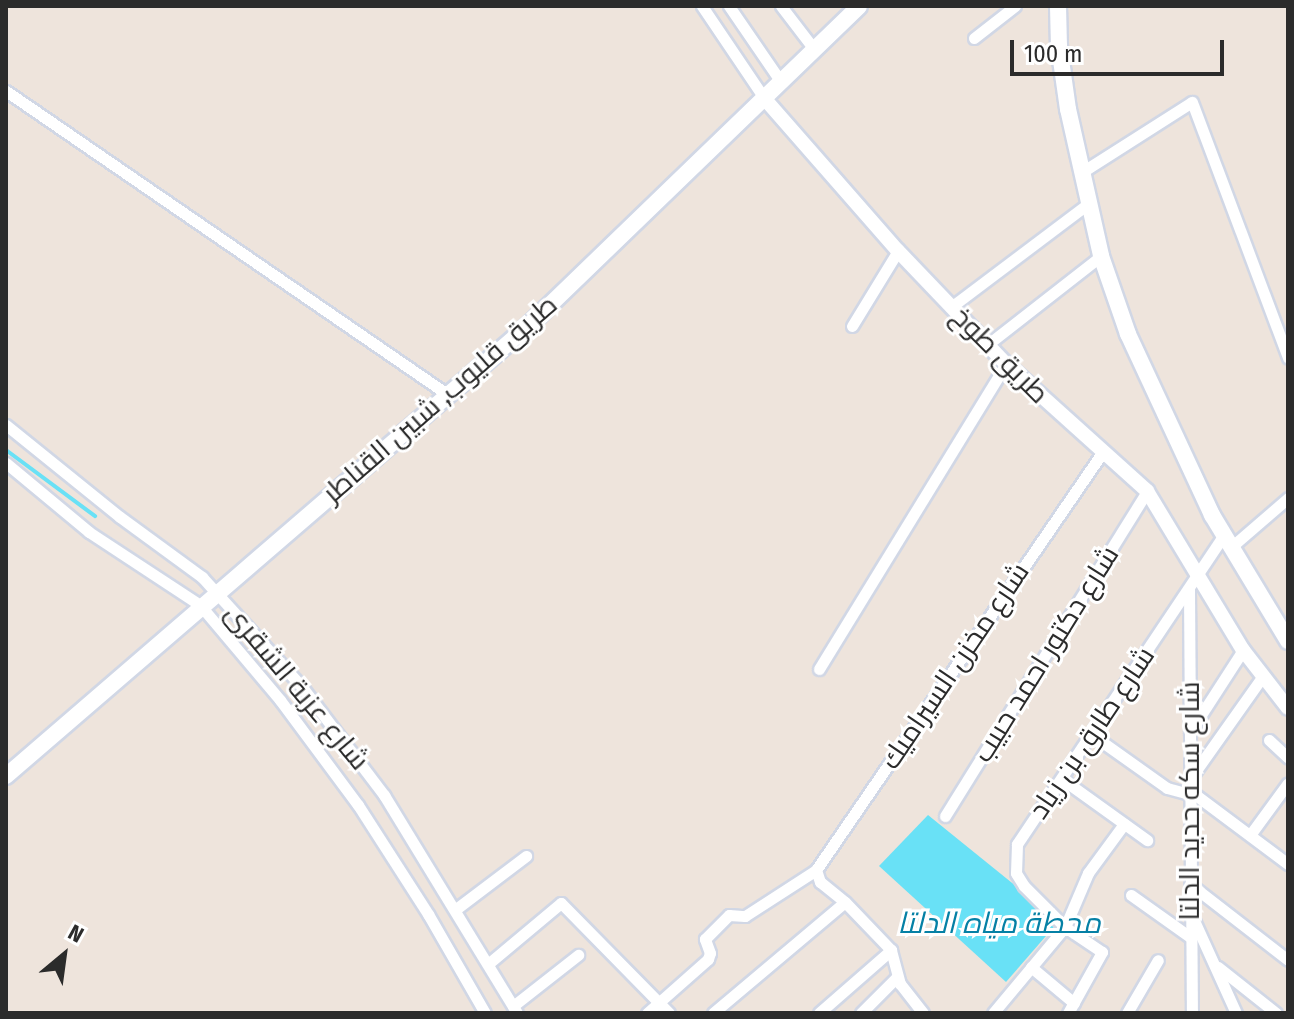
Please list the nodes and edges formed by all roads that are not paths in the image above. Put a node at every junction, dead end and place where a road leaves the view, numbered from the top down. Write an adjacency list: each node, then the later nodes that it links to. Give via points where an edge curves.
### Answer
1 (702, 6): 11 (street, طريق طوخ)
2 (729, 6): 9 (street)
3 (781, 6): 8 (street)
4 (859, 6): 8 (main road, طريق قليوب, شبين القناطر)
5 (1015, 6): 7 (street)
6 (1058, 6): 12 (main road, via 1059,46)
7 (974, 38)
8 (814, 49): 9 (main road, طريق قليوب, شبين القناطر)
9 (781, 82): 11 (main road, طريق قليوب, شبين القناطر)
10 (6, 91): 21 (street)
11 (764, 98): 14 (street, طريق طوخ); 21 (main road, طريق قليوب, شبين القناطر, via 606,253)
12 (1082, 172): 13 (main road); 19 (street, via 1192,102)
13 (1089, 203): 15 (main road); 16 (street)
14 (898, 251): 16 (street, طريق طوخ); 17 (street)
15 (1101, 256): 18 (street); 27 (main road, via 1128,334)
16 (951, 307): 18 (street, طريق طوخ)
17 (852, 326)
18 (987, 345): 20 (street, طريق طوخ)
19 (1288, 358)
20 (1006, 364): 23 (street, طريق طوخ); 34 (street)
21 (447, 394): 30 (main road, طريق قليوب, شبين القناطر)
22 (6, 425): 30 (street, شارع عزبة الشقرى)
23 (1102, 453): 25 (street, طريق طوخ); 51 (street, شارع مخزن السيراميك)
24 (6, 463): 31 (street, شارع عزبة الشقرى, via 89,532)
25 (1147, 491): 28 (street, طريق طوخ); 45 (street, شارع دكتور احمد حبيب)
26 (1288, 498): 27 (street, شارع طارق بن زياد)
27 (1227, 542): 28 (street, شارع طارق بن زياد); 32 (main road)
28 (1198, 576): 29 (street, شارع طارق بن زياد); 33 (street, طريق طوخ)
29 (1189, 589): 37 (street, شارع سكه حديد الدلتا); 38 (street, شارع طارق بن زياد)
30 (216, 591): 31 (main road, طريق قليوب, شبين القناطر); 55 (street, شارع عزبة الشقرى, via 344,740)
31 (200, 605): 41 (main road, طريق قليوب, شبين القناطر); 71 (street, شارع عزبة الشقرى, via 358,805)
32 (1288, 641)
33 (1243, 650): 35 (street, طريق طوخ); 37 (street)
34 (819, 669)
35 (1263, 676): 36 (street, طريق طوخ); 44 (street)
36 (1288, 708)
37 (1189, 733): 44 (street, شارع سكه حديد الدلتا)
38 (1091, 734): 42 (street, شارع طارق بن زياد); 44 (street, via 1167,788)
39 (1269, 740): 40 (street)
40 (1288, 758)
41 (6, 776)
42 (1062, 779): 46 (street); 57 (street, شارع طارق بن زياد, via 1017,844 1014,859 1024,886)
43 (1288, 783): 47 (street)
44 (1189, 788): 47 (street); 52 (street, شارع سكه حديد الدلتا)
45 (945, 816)
46 (1124, 824): 48 (street); 57 (street, via 1088,873)
47 (1250, 835): 50 (street)
48 (1147, 840)
49 (526, 856): 55 (street)
50 (1288, 864)
51 (818, 876): 54 (street); 68 (street, via 745,916 729,915 705,939 710,957)
52 (1190, 884): 56 (street, شارع سكه حديد الدلتا); 62 (street)
53 (1131, 895): 58 (street)
54 (845, 902): 59 (street); 73 (street)
55 (456, 909): 63 (street, شارع عزبة الشقرى)
56 (1190, 912): 58 (street, شارع سكه حديد الدلتا); 64 (street)
57 (1065, 927): 65 (street); 67 (street, via 1102,952)
58 (1190, 937): 78 (street, شارع سكه حديد الدلتا)
59 (891, 950): 66 (street); 74 (street)
60 (578, 955): 69 (street)
61 (1158, 960): 77 (street)
62 (1288, 960)
63 (488, 964): 68 (street, via 561,903); 69 (street, شارع عزبة الشقرى)
64 (1214, 964): 79 (street); 80 (street)
65 (1031, 967): 67 (street); 76 (street)
66 (897, 977): 70 (street); 75 (street)
67 (1071, 1008)
68 (664, 1009): 72 (street)
69 (515, 1010)
70 (919, 1012)
71 (485, 1013)
72 (647, 1013)
73 (713, 1013)
74 (819, 1013)
75 (861, 1013)
76 (993, 1013)
77 (1127, 1013)
78 (1192, 1013)
79 (1236, 1013)
80 (1276, 1013)

